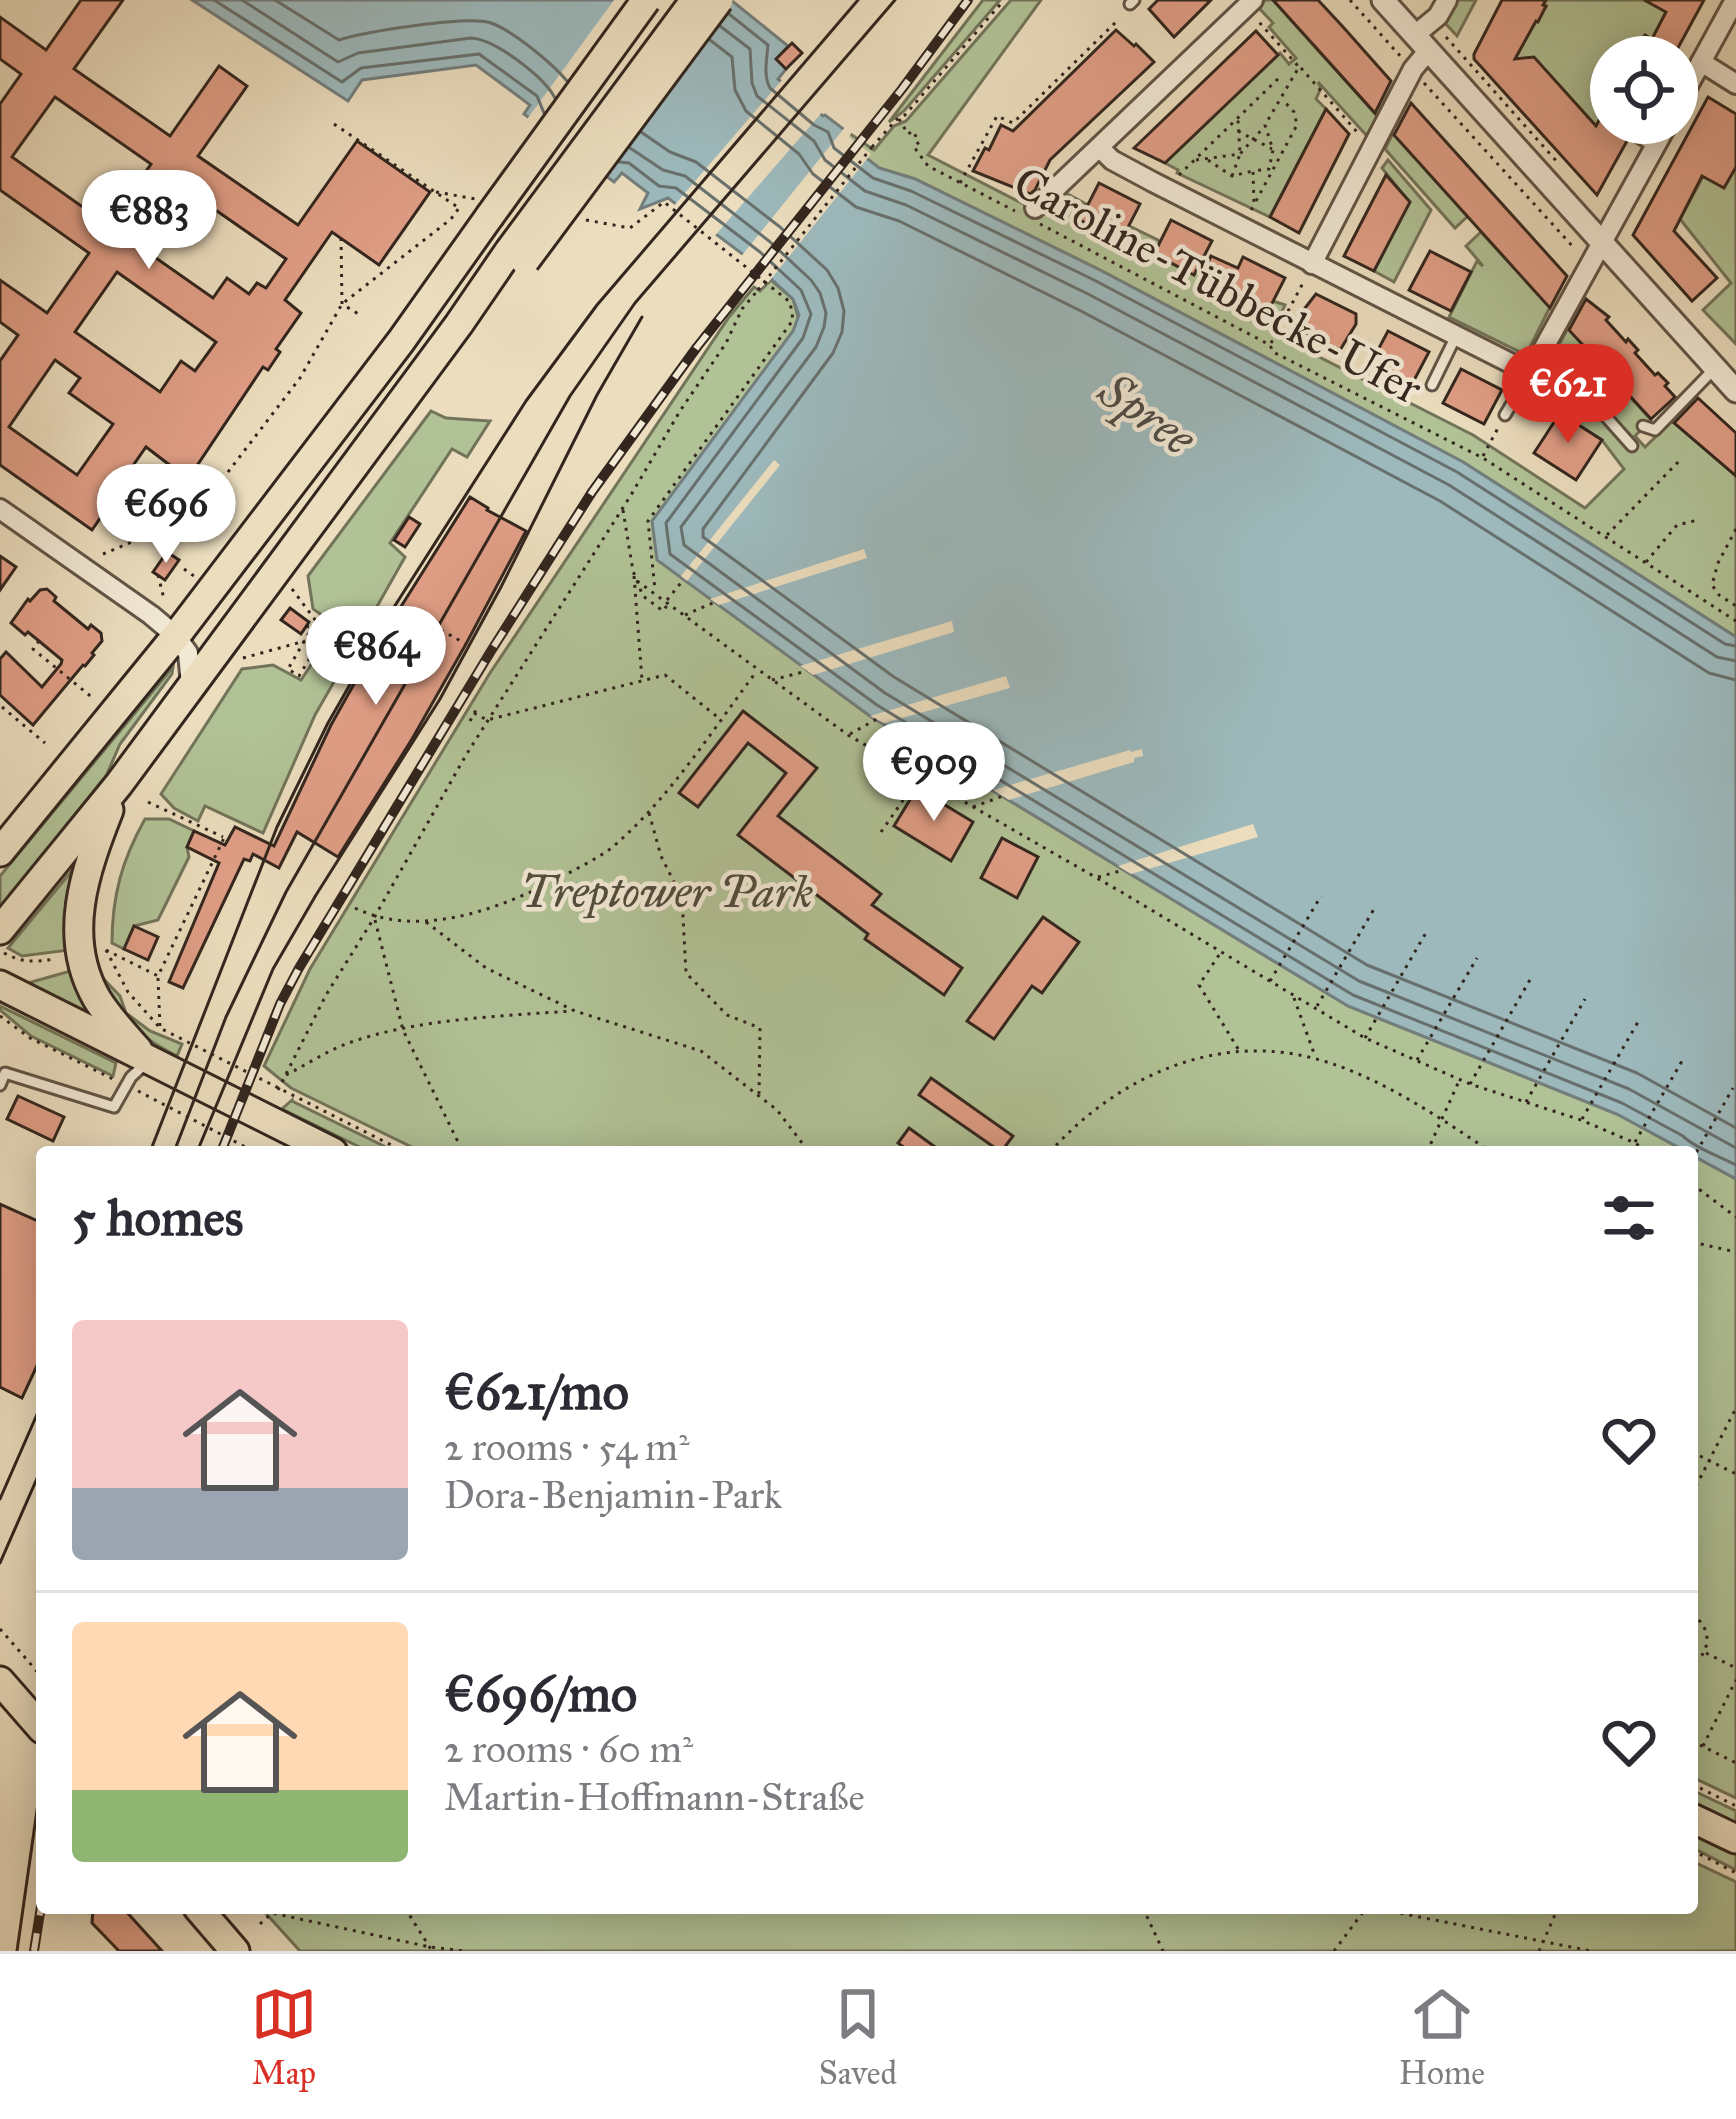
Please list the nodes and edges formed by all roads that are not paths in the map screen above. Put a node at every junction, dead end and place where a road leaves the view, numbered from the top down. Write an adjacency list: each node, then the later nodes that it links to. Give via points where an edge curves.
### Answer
1 (646, 0): 29 (main road, bridge)
2 (695, 0): 17 (main road, bridge)
3 (719, 0): 17 (main road, bridge)
4 (1383, 0): 8 (street)
5 (1447, 0): 8 (street)
6 (1735, 0): 9 (street)
7 (1249, 4): 14 (street)
8 (1422, 43): 16 (street); 18 (street)
9 (1701, 62): 10 (street); 11 (street)
10 (1698, 68)
11 (1736, 84)
12 (1651, 144): 13 (lane)
13 (1655, 146): 16 (street)
14 (1100, 148): 15 (street); 18 (street)
15 (1035, 208)
16 (1603, 243): 20 (street); 21 (street)
17 (517, 256): 30 (main road)
18 (1312, 264): 19 (street)
19 (1456, 336): 22 (street); 23 (lane)
20 (1544, 347): 22 (street); 27 (lane)
21 (1715, 368): 24 (street); 26 (lane, via 1655,430)
22 (1526, 379): 25 (lane)
23 (1432, 385)
24 (1736, 391)
25 (1505, 415)
26 (1643, 426)
27 (1632, 446)
28 (0, 509): 29 (street)
29 (176, 636): 30 (street, via 188,653); 32 (main road)
30 (191, 685): 31 (main road)
31 (118, 784): 33 (main road); 35 (main road, via 81,890 76,955 111,1019)
32 (0, 852)
33 (2, 942)
34 (5, 976): 35 (main road)
35 (148, 1061): 36 (lane, via 114,1107 5,1073); 37 (main road)
36 (0, 1085)
37 (320, 1146)
38 (0, 1681): 39 (main road)
39 (36, 1723)
40 (1698, 1821): 41 (main road)
41 (1736, 1839)
42 (203, 1914): 43 (main road)
43 (235, 1951)

